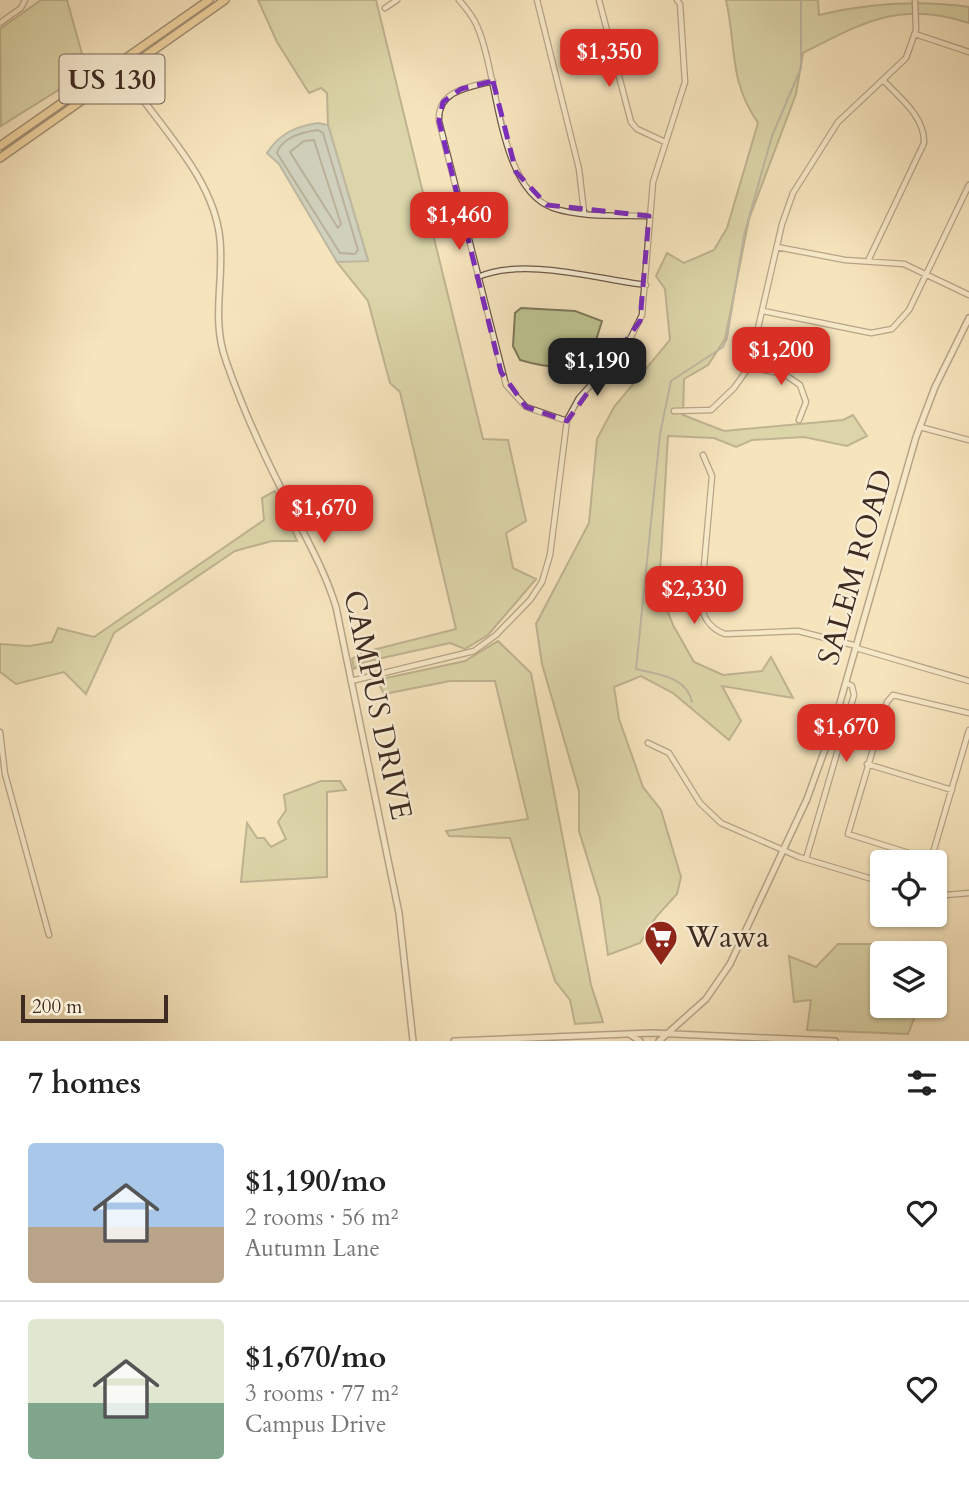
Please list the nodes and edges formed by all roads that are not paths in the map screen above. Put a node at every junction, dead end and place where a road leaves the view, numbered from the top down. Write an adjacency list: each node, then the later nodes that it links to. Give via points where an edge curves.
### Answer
1 (25, 0): 12 (street)
2 (209, 0): 10 (highway, US 130)
3 (225, 0): 15 (highway, US 130)
4 (397, 0): 11 (street)
5 (459, 0): 17 (street, via 477,26)
6 (537, 0): 24 (street, via 579,169)
7 (599, 0): 20 (street, via 631,122)
8 (677, 0): 20 (street, via 685,82)
9 (915, 0): 13 (street)
10 (197, 4): 21 (highway, US 130)
11 (385, 8)
12 (0, 23)
13 (915, 34): 14 (street); 18 (street, via 906,58)
14 (969, 52)
15 (136, 62): 16 (highway, US 130); 19 (street, via 132,75)
16 (111, 80): 19 (street); 22 (highway, US 130)
17 (493, 81): 24 (street, via 512,160 522,182 551,207); 29 (street, via 453,93 439,111)
18 (884, 81): 26 (street, via 849,110 825,139 790,198); 27 (street, via 917,118 924,143)
19 (135, 89): 42 (street, CAMPUS DRIVE, via 212,206 221,248 216,302 221,345 281,488 330,586)
20 (665, 142): 25 (street, via 654,174)
21 (0, 146)
22 (0, 158)
23 (969, 185): 28 (street)
24 (584, 212): 25 (street)
25 (649, 216): 30 (street)
26 (777, 247): 27 (street); 32 (street)
27 (868, 261): 28 (street, via 899,263)
28 (926, 272): 31 (street); 32 (street, via 907,314 882,333)
29 (478, 277): 30 (street, via 521,268); 37 (street, via 509,390 526,408)
30 (646, 285): 37 (street, via 635,334 579,398)
31 (969, 295)
32 (763, 311): 34 (street)
33 (969, 318): 38 (street, SALEM ROAD)
34 (749, 367): 35 (street, via 711,410); 36 (street, via 789,376 800,384 806,402)
35 (674, 411)
36 (799, 420)
37 (567, 422): 42 (street, via 550,555 545,575 530,600 474,650)
38 (920, 427): 39 (street); 41 (street, SALEM ROAD)
39 (969, 440)
40 (702, 455): 41 (street, via 712,476 701,600 704,617 725,634 798,631)
41 (856, 647): 43 (street); 44 (street, SALEM ROAD)
42 (351, 681): 61 (street, CAMPUS DRIVE, via 399,913)
43 (969, 681)
44 (846, 683): 51 (street, SALEM ROAD, via 819,768); 54 (street, via 854,695)
45 (969, 713): 49 (street, via 892,695)
46 (969, 730): 50 (street)
47 (0, 732): 58 (street, via 5,774)
48 (648, 743): 51 (street, via 669,753 700,803 717,820)
49 (867, 764): 50 (street); 52 (street, via 848,834)
50 (952, 790): 53 (street)
51 (784, 849): 54 (street); 60 (street, SALEM ROAD, via 726,970 706,999)
52 (897, 850)
53 (934, 850)
54 (806, 859): 55 (street)
55 (870, 878)
56 (969, 893): 57 (street)
57 (947, 895)
58 (49, 934)
59 (626, 1033): 60 (street); 62 (street); 63 (street)
60 (670, 1033): 64 (street, SALEM ROAD); 65 (street)
61 (413, 1041)
62 (454, 1041)
63 (640, 1041)
64 (660, 1041)
65 (835, 1041)

